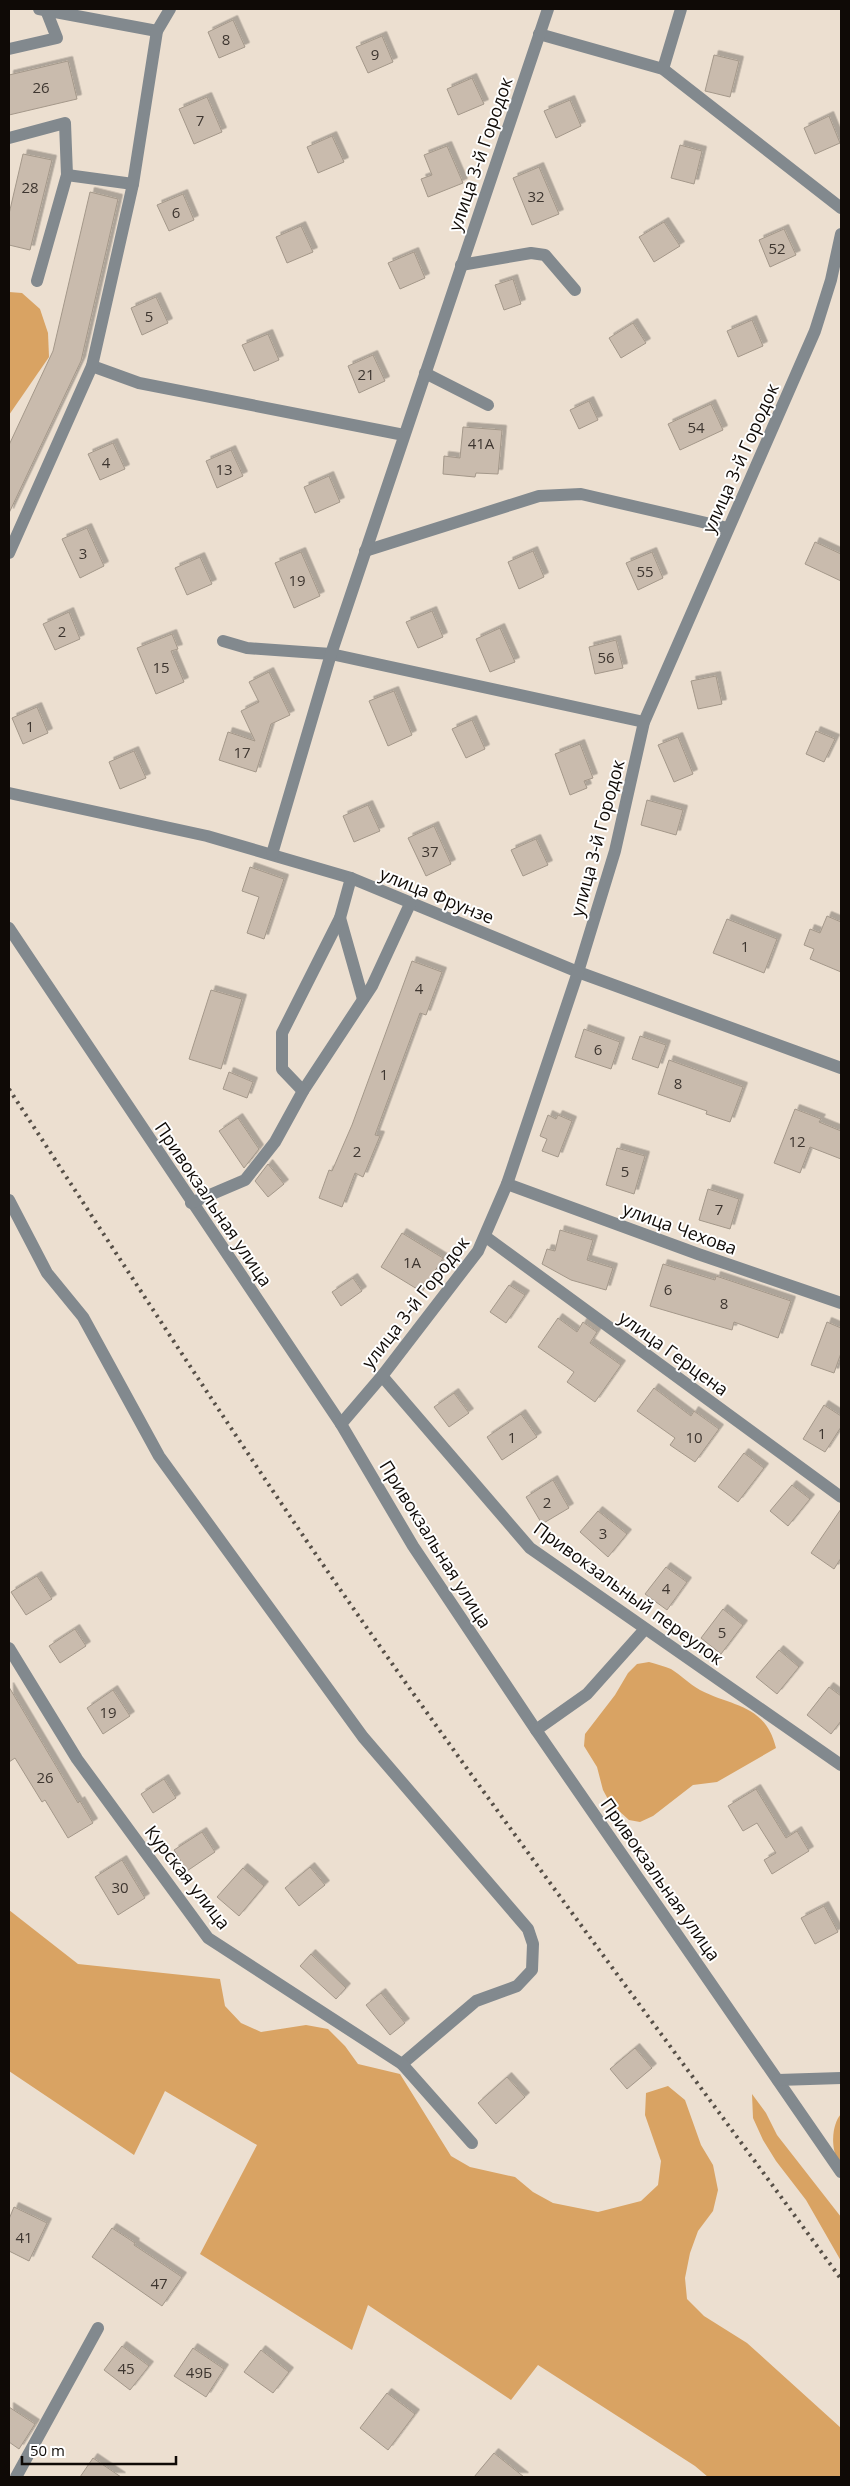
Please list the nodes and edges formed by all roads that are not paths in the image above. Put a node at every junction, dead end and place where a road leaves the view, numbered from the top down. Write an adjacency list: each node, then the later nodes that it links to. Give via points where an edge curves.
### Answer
1 (170, 9): 5 (street)
2 (548, 9): 6 (street, улица 3-й Городок)
3 (681, 9): 8 (street)
4 (42, 10): 5 (street); 7 (street, via 57,38)
5 (157, 31): 11 (street)
6 (539, 34): 8 (street); 14 (street, улица 3-й Городок)
7 (9, 49)
8 (663, 69): 12 (street)
9 (9, 138): 10 (street, via 65,123)
10 (67, 175): 11 (street); 15 (street)
11 (134, 184): 17 (street)
12 (841, 208)
13 (841, 241): 21 (street, улица 3-й Городок, via 816,331)
14 (461, 265): 16 (street, via 531,252 545,255); 18 (street, улица 3-й Городок)
15 (37, 280)
16 (574, 290)
17 (92, 366): 20 (street, via 139,383); 23 (street)
18 (425, 373): 19 (street); 20 (street, улица 3-й Городок)
19 (488, 405)
20 (404, 435): 22 (street, улица 3-й Городок)
21 (728, 528): 22 (street, via 581,494 539,496); 26 (street, улица 3-й Городок)
22 (365, 551): 25 (street, улица 3-й Городок)
23 (9, 553)
24 (223, 641): 25 (street, via 247,648)
25 (330, 654): 26 (street); 28 (street, улица 3-й Городок)
26 (644, 722): 33 (street, улица 3-й Городок, via 615,850)
27 (9, 793): 28 (street, улица Фрунзе, via 197,834)
28 (272, 854): 29 (street, улица Фрунзе)
29 (351, 878): 30 (street, улица Фрунзе); 31 (street)
30 (410, 904): 33 (street, улица Фрунзе); 34 (street)
31 (340, 918): 34 (street); 36 (street, via 282,1034 282,1069)
32 (9, 928): 39 (street, Привокзальная улица)
33 (578, 972): 35 (street, улица Фрунзе); 37 (street, улица 3-й Городок)
34 (363, 999): 36 (street)
35 (841, 1068)
36 (303, 1091): 39 (street, via 275,1142 245,1180)
37 (507, 1184): 40 (street, улица 3-й Городок); 41 (street, улица Чехова)
38 (9, 1200): 49 (street, via 47,1273 83,1316 159,1456 362,1737 528,1929 533,1944 532,1970 518,1986 476,2001)
39 (192, 1203): 43 (street, Привокзальная улица)
40 (486, 1237): 42 (street, улица 3-й Городок); 44 (street, улица Герцена)
41 (841, 1303)
42 (382, 1376): 43 (street, улица 3-й Городок); 45 (street, Привокзальный переулок, via 530,1548)
43 (341, 1424): 47 (street, Привокзальная улица, via 413,1546)
44 (841, 1497)
45 (645, 1629): 47 (street, via 587,1694); 48 (street, Привокзальный переулок)
46 (9, 1648): 49 (street, Курская улица, via 77,1759 208,1938)
47 (536, 1730): 51 (street, Привокзальная улица)
48 (841, 1765)
49 (402, 2064): 52 (street, Курская улица)
50 (841, 2078): 51 (street)
51 (778, 2080): 53 (street, Привокзальная улица)
52 (472, 2143)
53 (841, 2172)
54 (98, 2328): 55 (street)
55 (16, 2477)

